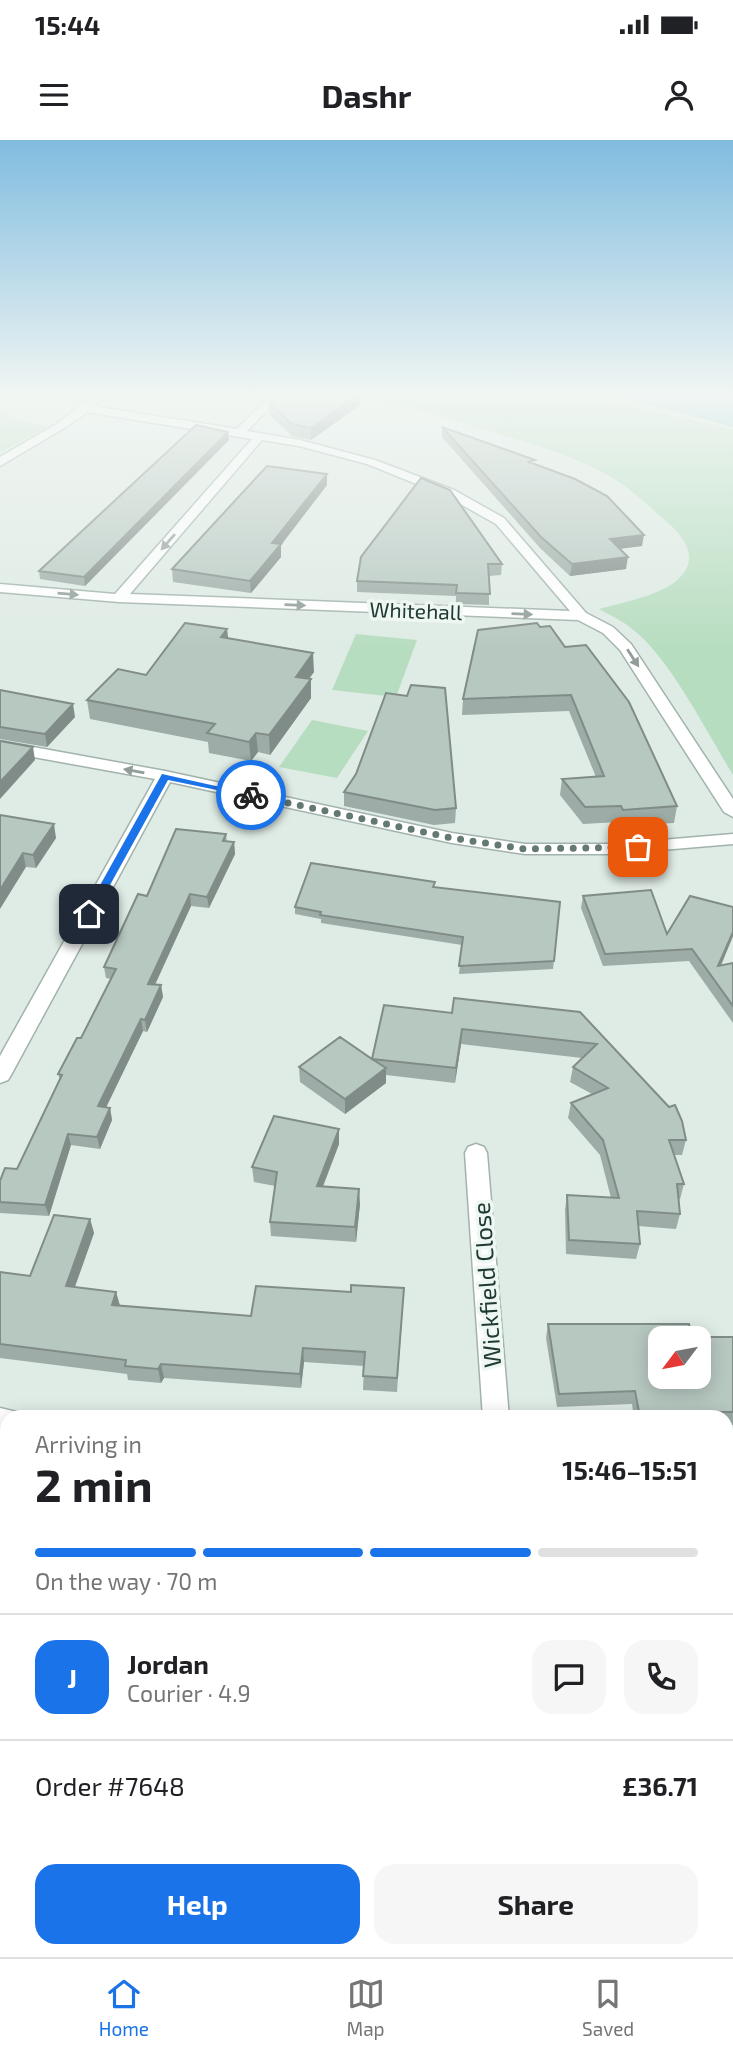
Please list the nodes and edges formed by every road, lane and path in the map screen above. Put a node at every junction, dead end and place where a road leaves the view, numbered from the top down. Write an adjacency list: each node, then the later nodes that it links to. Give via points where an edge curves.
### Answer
1 (223, 479): 4 (street, one-way to 4)
2 (413, 479): 5 (street, via 500,521)
3 (0, 588): 4 (street, Whitehall, one-way to 4)
4 (119, 598): 5 (street, Whitehall, one-way to 5)
5 (581, 616): 8 (street, Whitehall, one-way to 8, via 608,630 626,648)
6 (0, 746): 7 (street, one-way to 6)
7 (165, 776): 9 (street, via 452,838 525,849 614,849); 10 (street)
8 (733, 812)
9 (733, 839)
10 (0, 1075)
11 (476, 1153): 12 (street, Wickfield Close)
12 (495, 1410)

